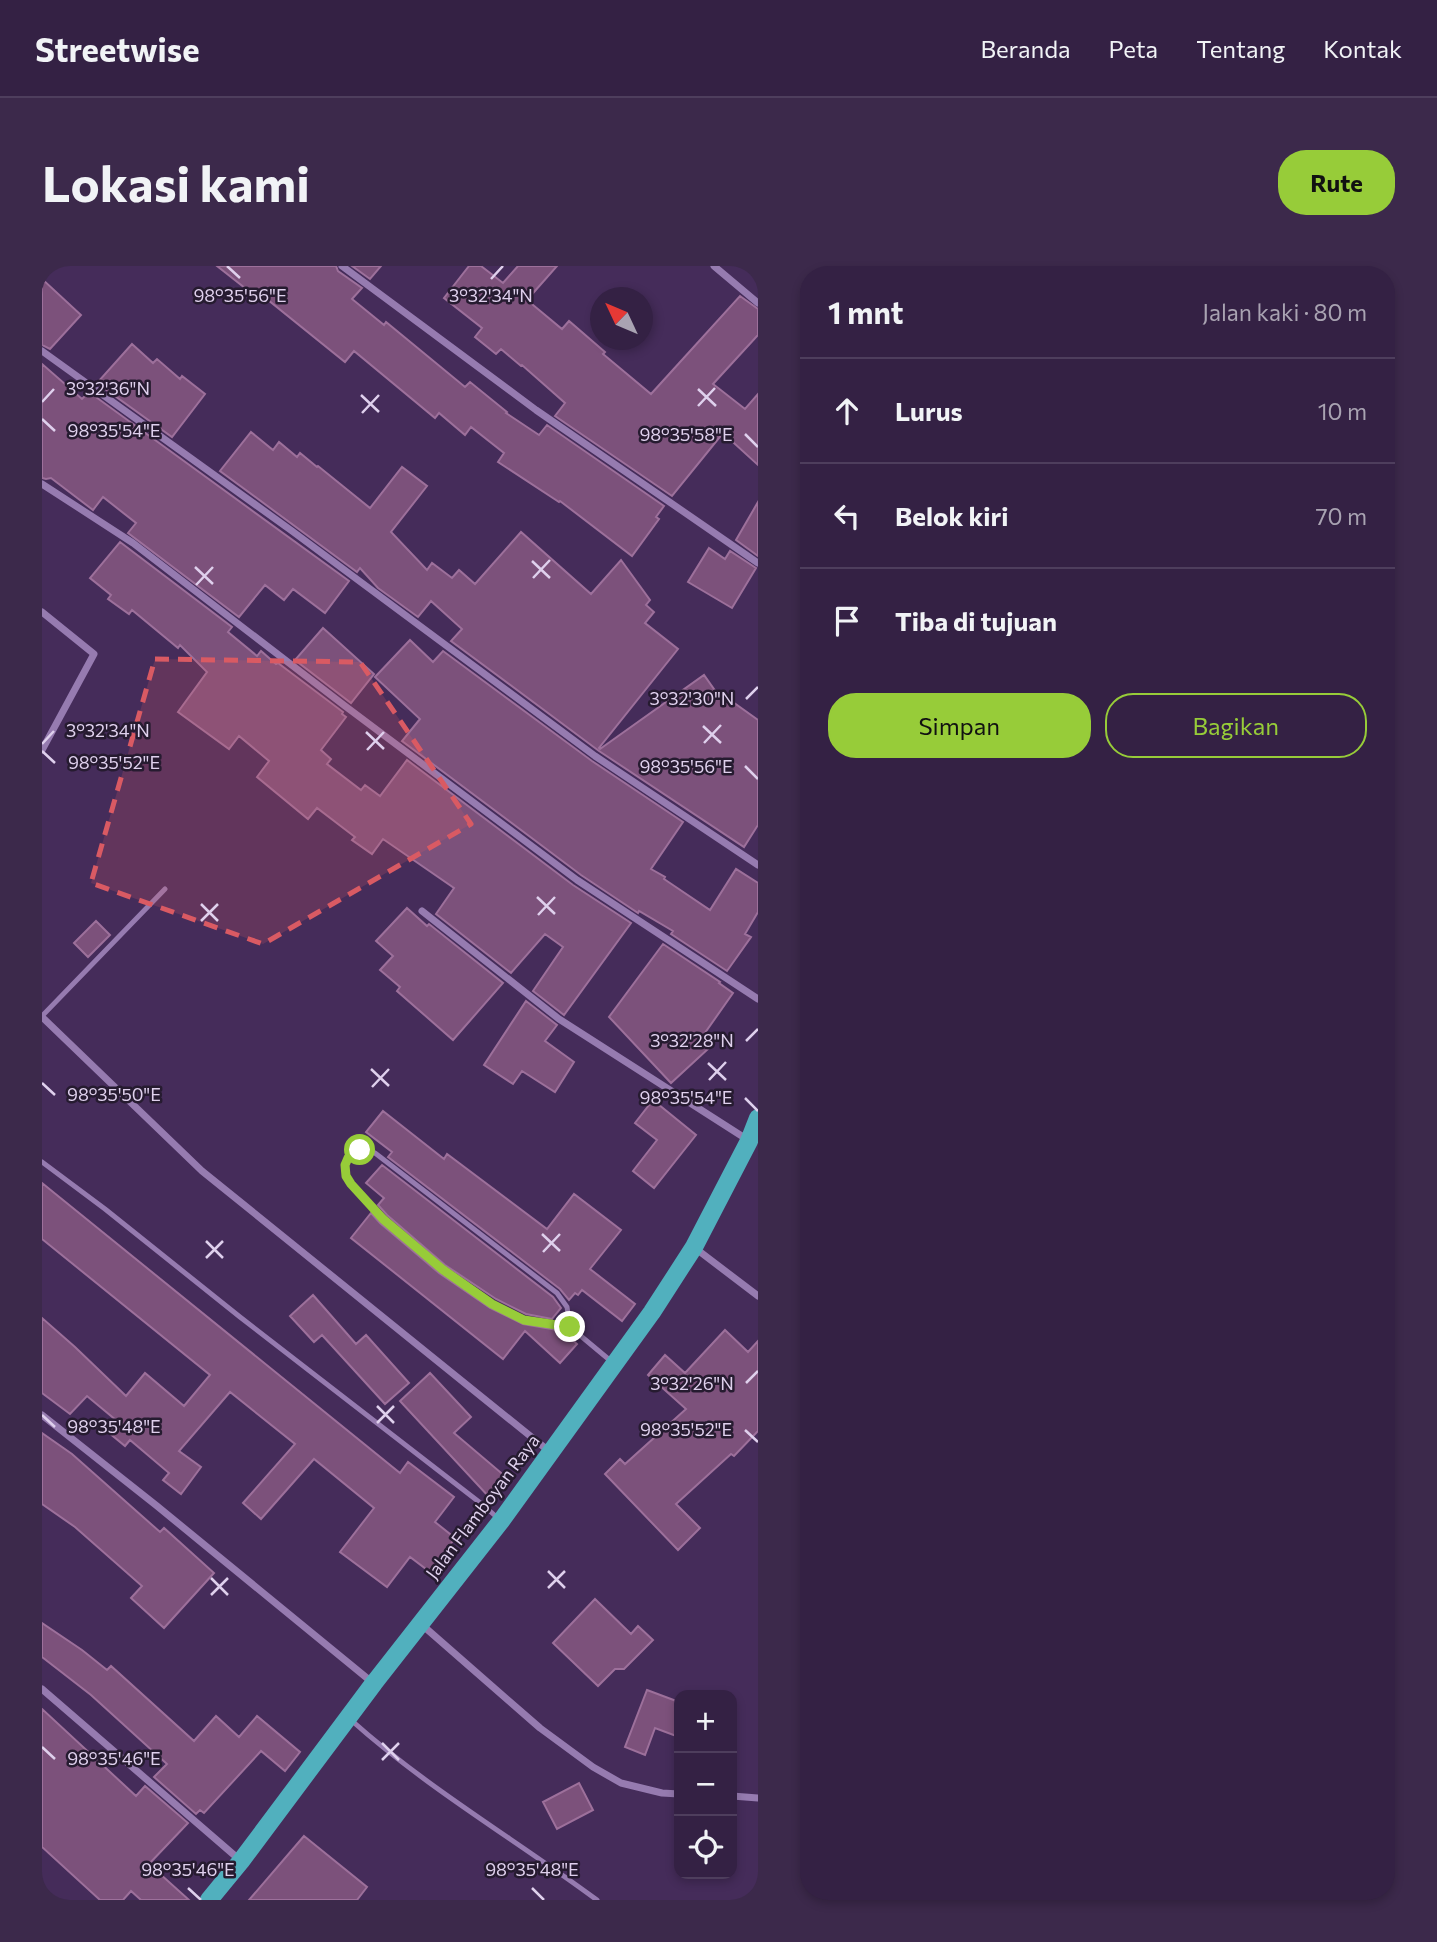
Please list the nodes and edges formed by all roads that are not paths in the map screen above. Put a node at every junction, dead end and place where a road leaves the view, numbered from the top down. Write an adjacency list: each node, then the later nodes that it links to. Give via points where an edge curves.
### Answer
1 (342, 266): 6 (street, via 536,410)
2 (714, 266): 3 (street)
3 (758, 303)
4 (42, 351): 9 (street, via 595,756)
5 (42, 484): 12 (street, via 133,543 576,880)
6 (758, 563)
7 (42, 612): 8 (street, via 94,654)
8 (42, 750)
9 (758, 865)
10 (165, 889): 13 (lane)
11 (422, 911): 15 (street, via 559,1019)
12 (758, 999)
13 (42, 1017): 22 (street, via 202,1171)
14 (758, 1118): 15 (main road, Jalan Flamboyan Raya)
15 (749, 1141): 17 (main road, Jalan Flamboyan Raya)
16 (42, 1162): 23 (lane)
17 (694, 1247): 18 (street); 20 (main road, Jalan Flamboyan Raya)
18 (758, 1296)
19 (570, 1327): 19 (lane, via 567,1307 557,1293 375,1153 360,1150 348,1158 346,1176 351,1184 383,1219 442,1269 524,1320); 20 (lane)
20 (614, 1364): 22 (main road, Jalan Flamboyan Raya)
21 (42, 1415): 25 (street)
22 (551, 1452): 23 (main road, Jalan Flamboyan Raya)
23 (501, 1521): 24 (main road, Jalan Flamboyan Raya)
24 (421, 1623): 25 (main road, Jalan Flamboyan Raya); 28 (street, via 540,1728 593,1767 621,1783)
25 (374, 1683): 27 (main road, Jalan Flamboyan Raya)
26 (42, 1689): 31 (street)
27 (349, 1718): 31 (main road, Jalan Flamboyan Raya); 33 (lane, via 374,1741)
28 (674, 1794)
29 (737, 1796): 30 (street)
30 (758, 1798)
31 (241, 1861): 32 (main road, Jalan Flamboyan Raya)
32 (209, 1900)
33 (597, 1900)

